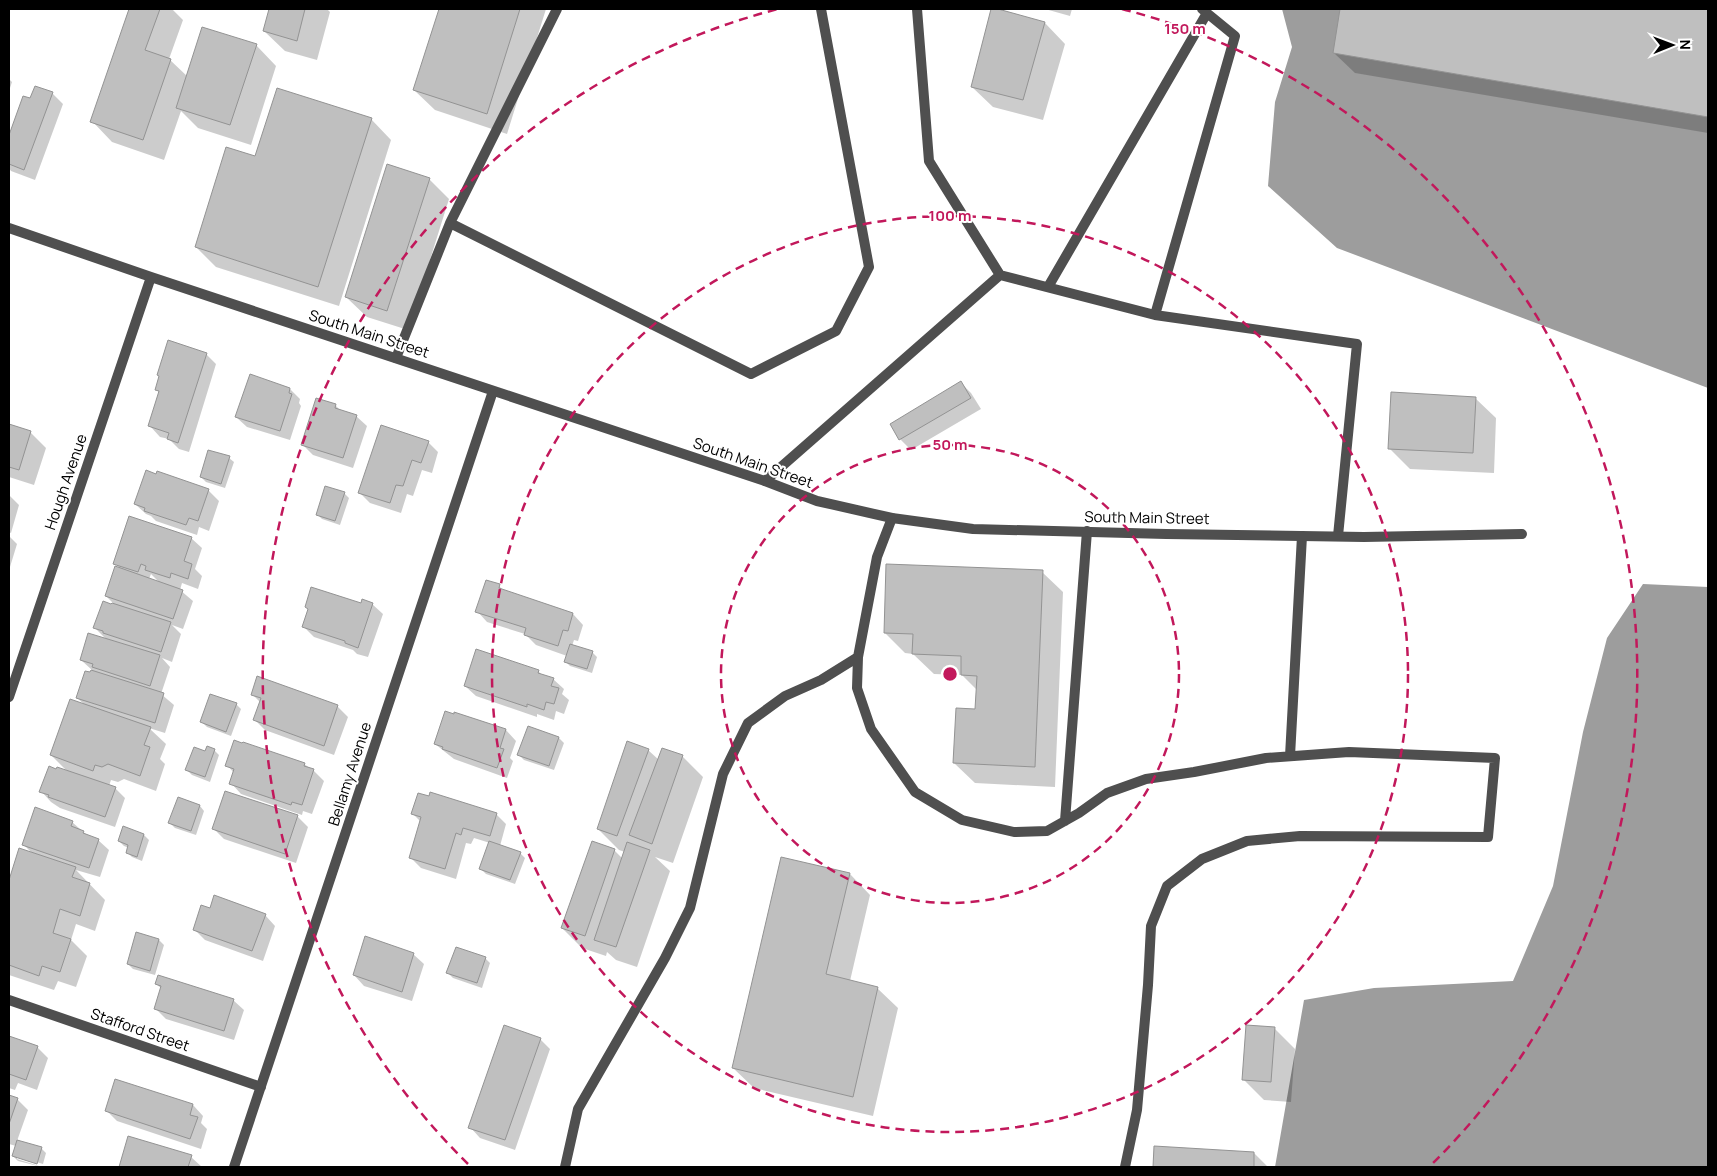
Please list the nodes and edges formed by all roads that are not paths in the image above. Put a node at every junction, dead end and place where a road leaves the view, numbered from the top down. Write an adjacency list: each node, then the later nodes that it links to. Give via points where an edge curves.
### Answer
1 (557, 9): 5 (street)
2 (821, 9): 5 (street, via 869,267 836,331 751,374)
3 (917, 9): 7 (street, via 929,161)
4 (1204, 11): 9 (street); 10 (street, via 1235,36)
5 (450, 223): 11 (street)
6 (9, 228): 8 (street, South Main Street)
7 (1000, 275): 9 (street); 13 (street)
8 (151, 277): 11 (street, South Main Street); 20 (street, Hough Avenue)
9 (1048, 287): 10 (street)
10 (1155, 315): 18 (street, via 1357,344)
11 (396, 358): 12 (street, South Main Street)
12 (493, 390): 13 (street, South Main Street); 24 (street, Bellamy Avenue)
13 (765, 481): 14 (street, South Main Street, via 817,501)
14 (892, 518): 15 (street, South Main Street, via 973,529); 19 (street, via 877,557)
15 (1087, 531): 17 (street, South Main Street); 22 (street)
16 (1522, 534): 18 (street, South Main Street)
17 (1302, 536): 18 (street, South Main Street); 21 (street)
18 (1338, 536)
19 (858, 657): 22 (street, via 857,688 870,730 915,792 962,820 1014,832 1047,831); 26 (street, via 821,680 785,696 748,723 723,774 690,908 578,1109)
20 (9, 697)
21 (1290, 756): 22 (street, via 1146,779 1107,793); 27 (street, via 1348,752 1495,758 1488,837 1300,836 1248,841 1202,859 1168,886 1151,926 1137,1110)
22 (1065, 821)
23 (9, 1000): 24 (street, Stafford Street)
24 (261, 1087): 25 (street, Bellamy Avenue)
25 (234, 1167)
26 (565, 1167)
27 (1125, 1167)

